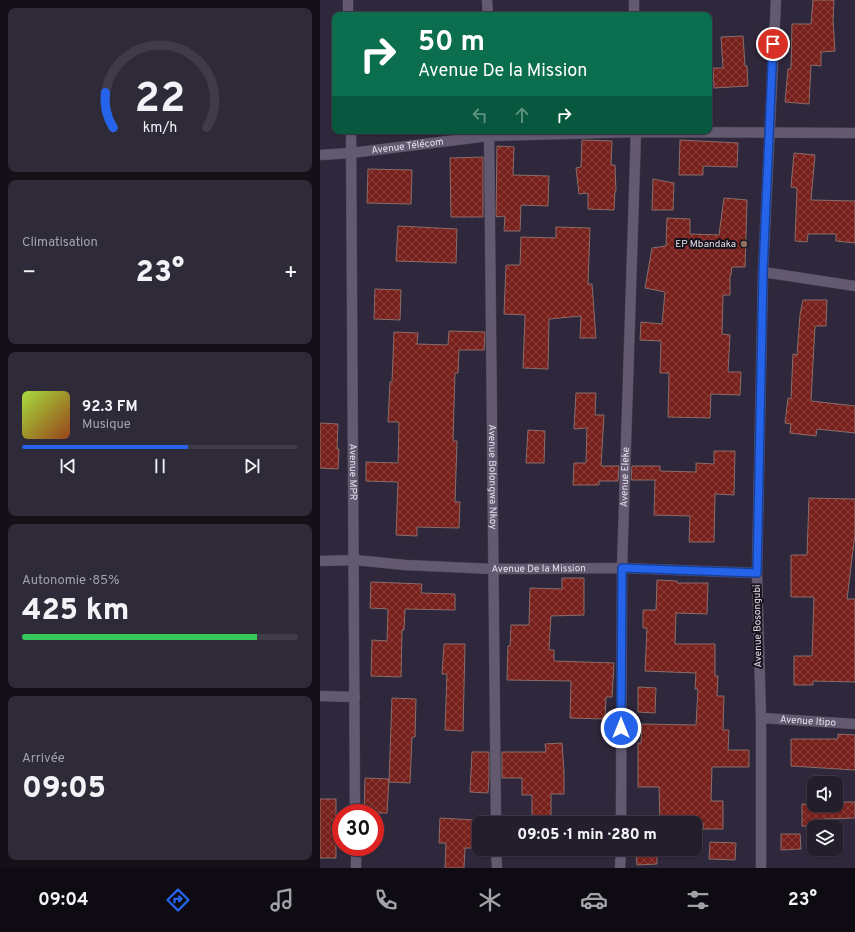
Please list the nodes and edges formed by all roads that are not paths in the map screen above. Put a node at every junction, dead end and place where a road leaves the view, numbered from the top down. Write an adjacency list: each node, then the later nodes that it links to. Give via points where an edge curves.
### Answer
1 (348, 0): 5 (street)
2 (487, 0): 6 (street)
3 (634, 0): 7 (street)
4 (776, 0): 9 (street, Avenue Bosongubi)
5 (348, 12)
6 (488, 12)
7 (634, 12)
8 (712, 132): 9 (street, Avenue Télécom)
9 (769, 132): 10 (street, Avenue Télécom); 16 (street, Avenue Bosongubi)
10 (855, 132)
11 (351, 134): 14 (street, Avenue MPR)
12 (489, 134): 14 (street, Avenue Télécom); 21 (street, Avenue Bolongwa Nkoy)
13 (636, 134): 20 (street, Avenue Eleke)
14 (351, 153): 15 (street, Avenue Télécom); 18 (street, Avenue MPR)
15 (320, 155)
16 (763, 272): 17 (street); 22 (street, Avenue Bosongubi)
17 (855, 286)
18 (355, 560): 19 (street, Avenue De la Mission); 21 (street, Avenue De la Mission); 24 (street, Avenue MPR)
19 (320, 561)
20 (622, 568): 21 (street, Avenue De la Mission); 22 (street, Avenue De la Mission); 29 (street, Avenue Eleke)
21 (493, 569): 28 (street, Avenue Bolongwa Nkoy)
22 (757, 573): 25 (street, Avenue Bosongubi)
23 (320, 696): 24 (street)
24 (355, 697): 27 (street, Avenue MPR)
25 (760, 718): 26 (street, Avenue Itipo); 36 (street, Avenue Bosongubi)
26 (855, 724)
27 (355, 804)
28 (496, 816)
29 (621, 816)
30 (356, 856): 33 (street)
31 (496, 856): 34 (street)
32 (620, 856): 35 (street)
33 (356, 868)
34 (497, 868)
35 (620, 868)
36 (760, 868)

